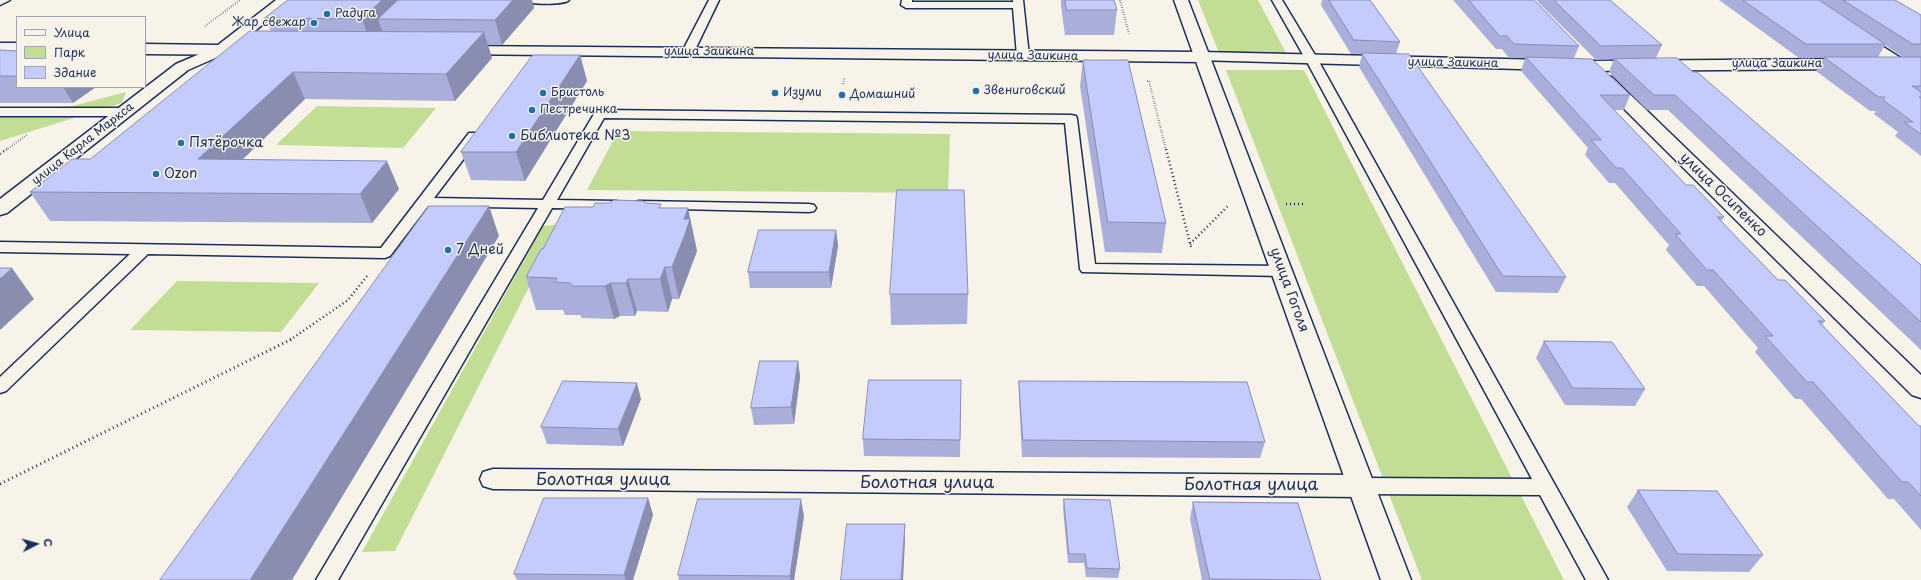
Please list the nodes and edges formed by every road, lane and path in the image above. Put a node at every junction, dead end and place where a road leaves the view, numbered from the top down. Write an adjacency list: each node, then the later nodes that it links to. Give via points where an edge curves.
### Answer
1 (5, 0): 11 (lane)
2 (240, 0): 14 (path)
3 (285, 0): 19 (street, улица Карла Маркса)
4 (528, 0): 5 (lane)
5 (564, 0)
6 (714, 0): 23 (lane)
7 (907, 0): 12 (lane, via 906,5)
8 (1120, 0): 15 (path, via 1129,34)
9 (1181, 0): 25 (street, улица Гоголя)
10 (1277, 0): 26 (lane)
11 (0, 2)
12 (1018, 3): 24 (lane)
13 (1841, 25): 27 (street)
14 (205, 26)
15 (1123, 37)
16 (0, 48): 17 (street)
17 (16, 48)
18 (146, 49): 19 (street)
19 (223, 49): 21 (street); 35 (street, улица Карла Маркса, via 182,67)
20 (1575, 49): 29 (street, улица Осипенко)
21 (270, 50)
22 (444, 51): 23 (street, улица Заикина, via 533,57)
23 (688, 52): 24 (street, улица Заикина)
24 (1023, 56): 25 (street, улица Заикина)
25 (1202, 57): 26 (street, улица Заикина); 45 (street, улица Гоголя)
26 (1312, 60): 29 (street, улица Заикина); 51 (lane)
27 (1898, 63): 28 (street, улица Заикина); 29 (street, улица Заикина); 31 (street)
28 (1921, 64)
29 (1591, 66): 47 (street, улица Осипенко)
30 (853, 77): 33 (path, via 845,77)
31 (1921, 78)
32 (1142, 81): 44 (path, via 1149,81)
33 (843, 84)
34 (0, 112): 35 (lane)
35 (124, 112): 40 (street, улица Карла Маркса)
36 (484, 122): 37 (lane)
37 (424, 202): 38 (lane); 43 (lane)
38 (547, 204): 39 (lane); 44 (lane, via 600,114 1071,119 1088,268); 52 (lane)
39 (809, 208)
40 (0, 209)
41 (0, 247): 42 (lane)
42 (144, 249): 43 (lane); 46 (lane)
43 (385, 253): 49 (path, via 348,300 287,342)
44 (1196, 270): 45 (lane)
45 (1282, 271): 50 (street, улица Гоголя)
46 (0, 388)
47 (1921, 389)
48 (493, 479): 50 (street, Болотная улица)
49 (0, 484)
50 (1362, 486): 51 (lane); 53 (street, улица Гоголя)
51 (1546, 488): 54 (lane)
52 (327, 580)
53 (1396, 580)
54 (1597, 580)

